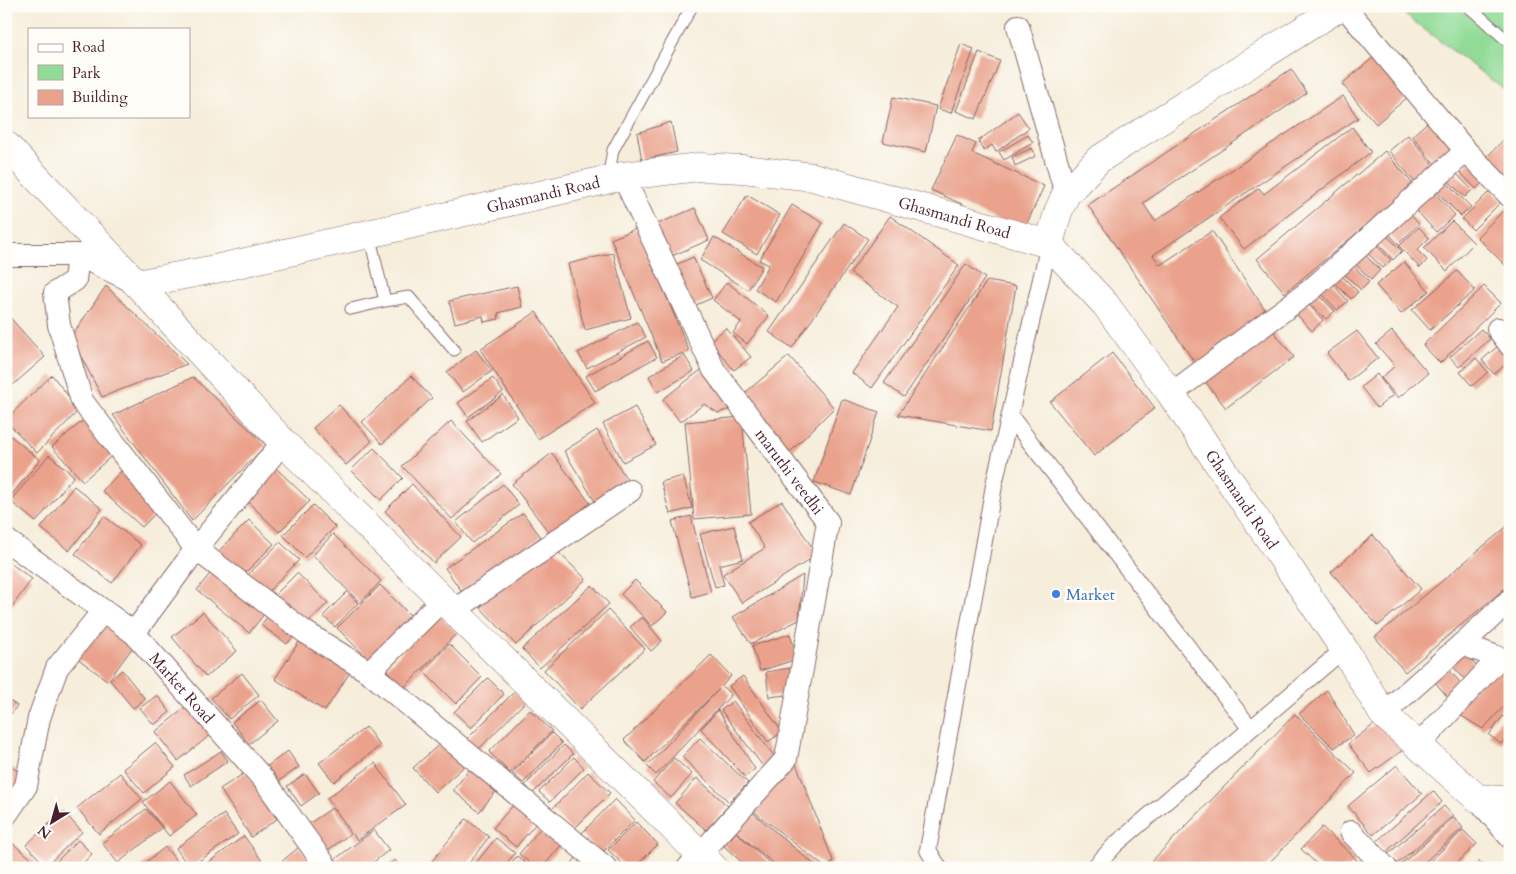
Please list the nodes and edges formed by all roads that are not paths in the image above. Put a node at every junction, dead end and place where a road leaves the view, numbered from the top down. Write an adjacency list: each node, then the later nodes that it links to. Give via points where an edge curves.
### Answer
1 (692, 6): 8 (lane, via 613,150)
2 (1343, 6): 7 (street); 9 (street, via 1098,160)
3 (1468, 6): 5 (lane)
4 (1018, 26): 9 (street)
5 (1510, 42)
6 (6, 145): 15 (street)
7 (1466, 151): 10 (street); 19 (street, via 1312,289)
8 (615, 177): 11 (street, Ghasmandi Road); 12 (street, Ghasmandi Road, via 699,167 813,177); 41 (street, maruthi veedhi, via 714,370 828,522 786,759)
9 (1066, 194): 12 (street)
10 (1510, 196)
11 (369, 234): 15 (street, Ghasmandi Road); 16 (lane)
12 (1049, 244): 19 (street, Ghasmandi Road, via 1105,304); 20 (street)
13 (6, 255): 14 (street)
14 (78, 255): 15 (street); 24 (street, via 75,280 55,293 59,325 82,401)
15 (137, 284): 21 (street)
16 (385, 301): 17 (lane); 18 (lane, via 409,297)
17 (351, 309)
18 (454, 350)
19 (1171, 394): 30 (street, Ghasmandi Road)
20 (1010, 416): 34 (street); 44 (street, via 928,850)
21 (283, 442): 24 (street); 26 (street)
22 (630, 491): 26 (street)
23 (6, 540): 27 (street, Market Road)
24 (196, 549): 28 (street); 32 (street, via 305,632)
25 (1510, 600): 29 (street)
26 (447, 605): 32 (street); 41 (street)
27 (103, 611): 28 (street, Market Road); 38 (street, via 57,668 39,718 26,786)
28 (134, 633): 42 (street, Market Road, via 264,782)
29 (1462, 644): 31 (street); 33 (street)
30 (1344, 649): 33 (street, Ghasmandi Road); 34 (street)
31 (1504, 660): 35 (street)
32 (369, 672): 43 (street)
33 (1383, 714): 35 (street, Ghasmandi Road)
34 (1250, 728): 45 (street)
35 (1418, 746): 36 (street, Ghasmandi Road)
36 (1477, 798): 37 (street); 40 (street)
37 (1510, 801)
38 (6, 815)
39 (1351, 832): 46 (street)
40 (1510, 836)
41 (701, 864)
42 (327, 868)
43 (606, 868)
44 (939, 868)
45 (1094, 868)
46 (1386, 868)

